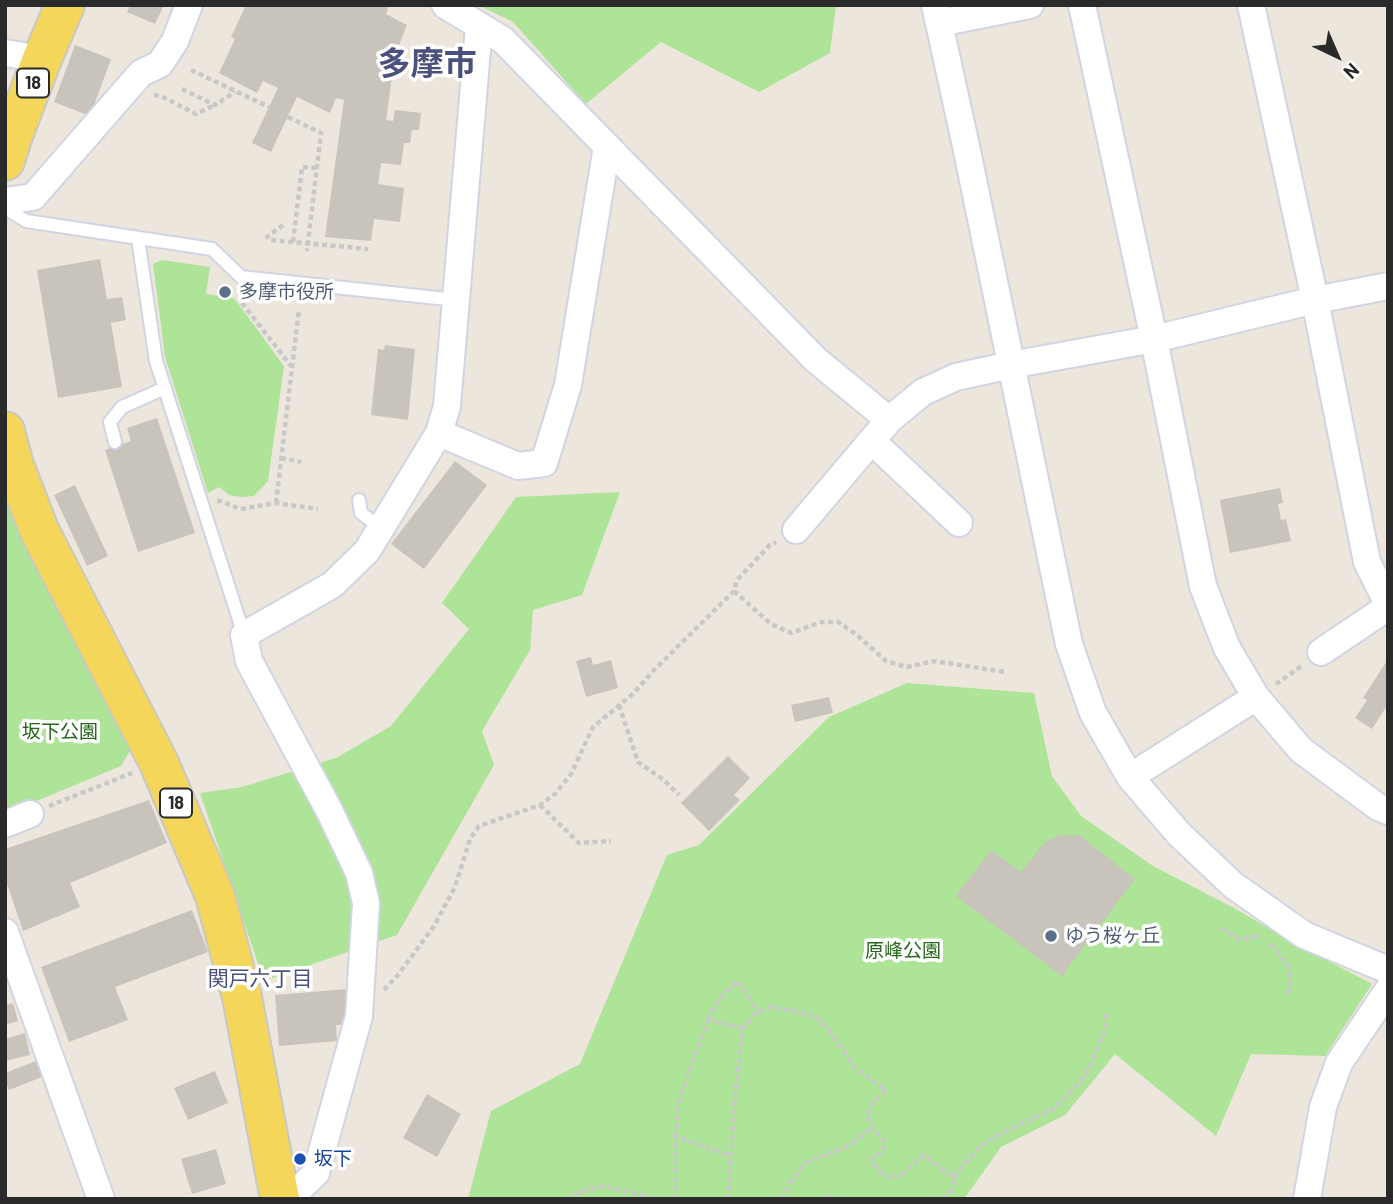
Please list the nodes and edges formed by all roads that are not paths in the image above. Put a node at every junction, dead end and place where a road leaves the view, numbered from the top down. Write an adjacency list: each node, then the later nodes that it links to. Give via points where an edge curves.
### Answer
1 (65, 5): 10 (main road, 18)
2 (189, 5): 13 (street, via 160,64 141,73 33,197)
3 (445, 5): 8 (street)
4 (1030, 5): 7 (street)
5 (1082, 5): 19 (street)
6 (1251, 5): 18 (street)
7 (937, 14): 20 (street)
8 (479, 26): 11 (street, via 503,40); 17 (street)
9 (5, 53): 10 (street)
10 (42, 59): 12 (main road, 18)
11 (607, 146): 22 (street); 24 (street, via 568,385 544,463 518,466)
12 (5, 161)
13 (5, 201)
14 (5, 208): 15 (lane, via 26,221)
15 (138, 239): 17 (lane, via 212,248 241,276); 21 (lane, via 156,361)
16 (1388, 286): 18 (street)
17 (456, 300): 24 (street, via 447,406)
18 (1315, 300): 19 (street); 30 (street, via 1367,562)
19 (1154, 339): 20 (street); 33 (street, via 1203,586 1227,648)
20 (1011, 365): 22 (street, via 956,377 923,391); 34 (street, via 1069,644 1093,713)
21 (165, 388): 25 (lane, via 122,407 110,422); 31 (lane)
22 (881, 430): 27 (street); 29 (street)
23 (5, 432): 42 (main road, 18, via 39,530 159,763 215,896 242,997)
24 (439, 433): 28 (street)
25 (115, 442)
26 (359, 500): 28 (lane, via 361,513)
27 (959, 523)
28 (381, 528): 31 (street, via 367,551 332,585)
29 (796, 530)
30 (1388, 605): 32 (street)
31 (244, 635): 43 (street, via 249,662 330,812 359,873 366,903 359,1016 316,1173)
32 (1321, 652)
33 (1256, 697): 34 (street); 35 (street, via 1301,750)
34 (1130, 777): 39 (street, via 1179,834 1233,885 1304,934)
35 (1388, 811)
36 (30, 814): 37 (street)
37 (5, 824)
38 (5, 932): 41 (street)
39 (1388, 970)
40 (1388, 990): 44 (street, via 1339,1063 1323,1107)
41 (101, 1199)
42 (281, 1199)
43 (289, 1199)
44 (1307, 1199)

